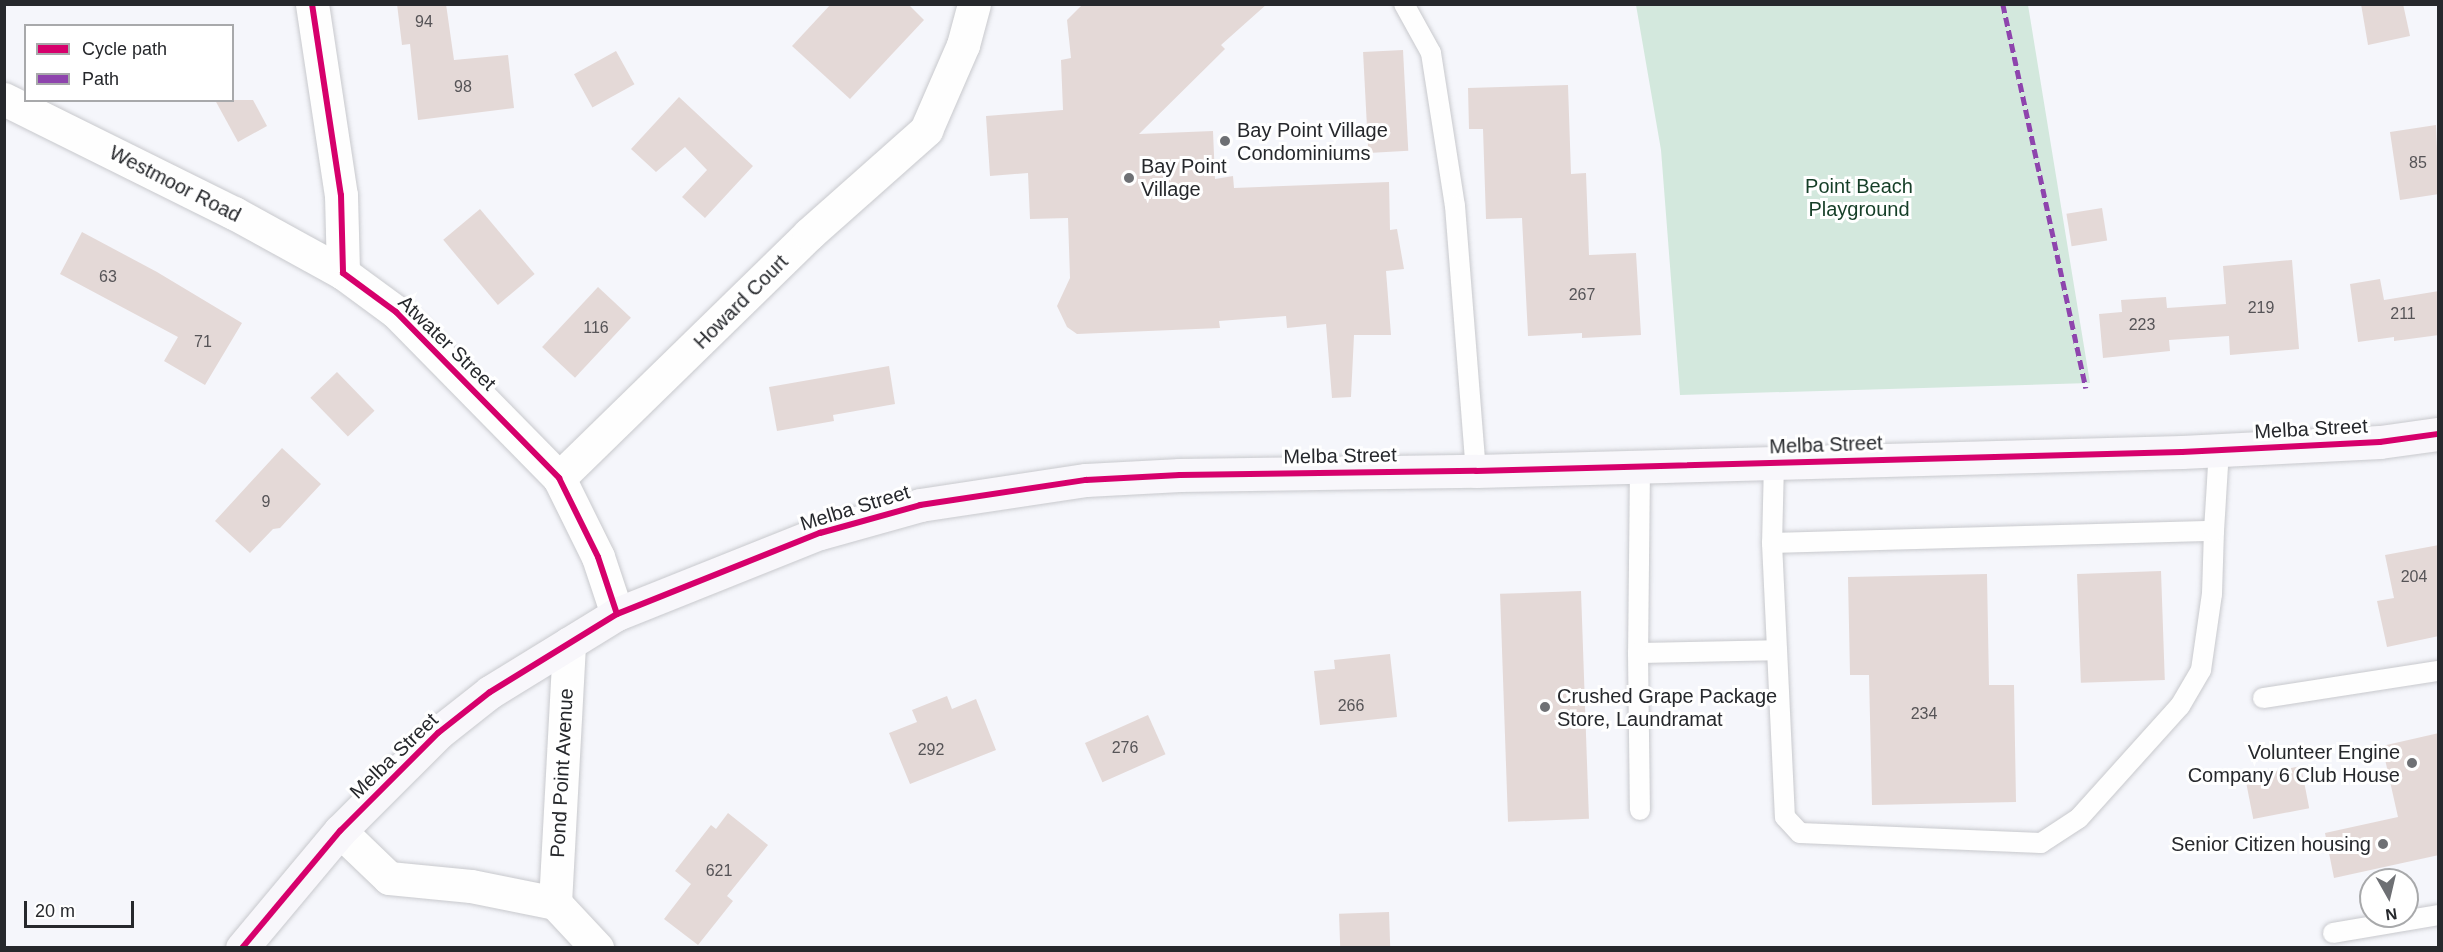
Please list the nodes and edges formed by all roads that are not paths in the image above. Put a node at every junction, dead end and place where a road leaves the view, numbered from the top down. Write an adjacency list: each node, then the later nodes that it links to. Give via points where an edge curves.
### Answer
1 (312, 4): 5 (street, via 341,195)
2 (974, 4): 11 (street, Howard Court, via 963,45 926,130 809,234)
3 (1404, 4): 10 (lane, via 1431,53 1455,206)
4 (4, 99): 5 (street, Westmoor Road, via 234,213)
5 (343, 273): 11 (street, Atwater Street, via 396,312)
6 (2439, 434): 7 (main road, Melba Street, via 2380,442)
7 (2219, 450): 8 (main road, Melba Street); 12 (lane)
8 (1774, 463): 9 (main road, Melba Street); 13 (lane)
9 (1641, 467): 10 (main road, Melba Street); 17 (lane)
10 (1476, 471): 14 (main road, Melba Street, via 1086,480 920,505 820,533)
11 (560, 478): 14 (street, Atwater Street, via 597,557)
12 (2214, 531): 13 (lane); 16 (lane, via 2212,594 2201,670 2180,706 2079,818 2041,843 1800,833 1785,817)
13 (1772, 543): 16 (lane)
14 (618, 614): 15 (main road, Melba Street)
15 (569, 643): 21 (main road, Melba Street, via 490,692 438,734); 22 (street, Pond Point Avenue)
16 (1777, 650): 17 (lane)
17 (1638, 653): 20 (lane)
18 (2439, 671): 19 (lane)
19 (2263, 698)
20 (1640, 810)
21 (340, 831): 22 (street, via 389,878 471,886); 25 (main road, Melba Street)
22 (555, 903): 26 (street)
23 (2439, 915): 24 (lane)
24 (2333, 933)
25 (242, 948)
26 (597, 948)

